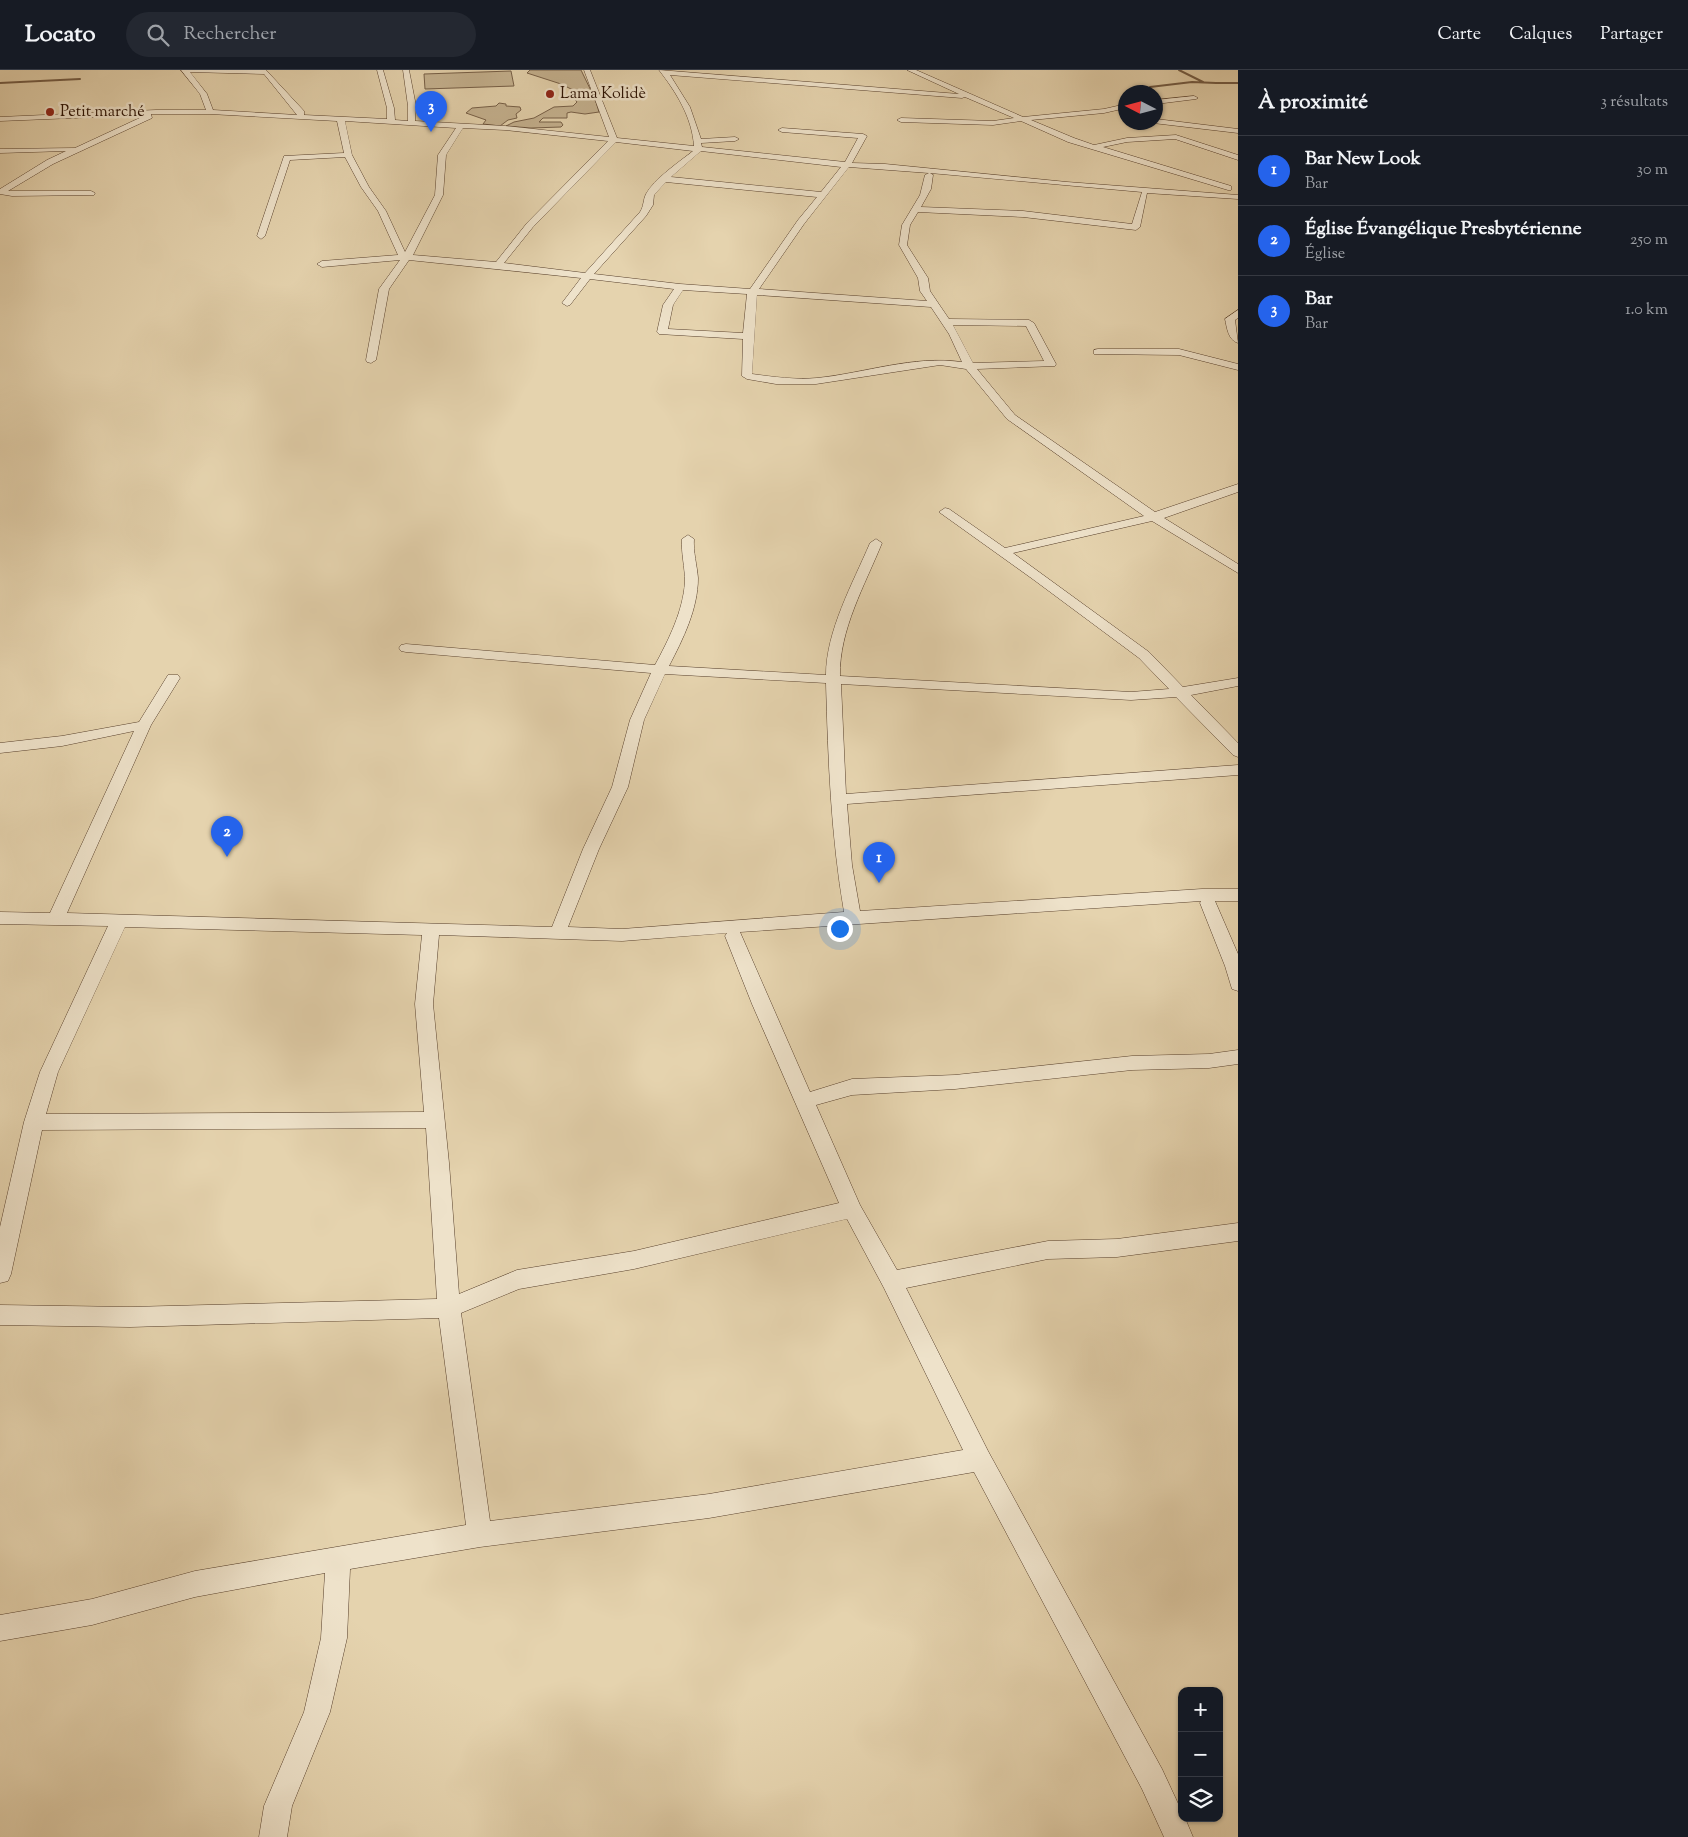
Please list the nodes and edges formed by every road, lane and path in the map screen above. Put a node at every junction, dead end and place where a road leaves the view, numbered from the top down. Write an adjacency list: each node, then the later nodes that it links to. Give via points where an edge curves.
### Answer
1 (184, 70): 12 (street, via 209,103); 15 (street, via 266,72 301,113)
2 (380, 70): 20 (street, via 385,78)
3 (406, 70): 22 (street, via 412,106)
4 (587, 70): 27 (street)
5 (910, 70): 7 (street)
6 (664, 72): 7 (street); 28 (street, via 689,112)
7 (977, 98): 16 (street)
8 (1194, 98): 9 (street)
9 (1163, 101)
10 (1118, 108): 13 (street)
11 (156, 112): 12 (street); 17 (street); 30 (street)
12 (210, 112): 15 (street)
13 (1074, 113): 14 (street); 16 (street)
14 (1117, 117)
15 (300, 118): 18 (street)
16 (1022, 119): 19 (street, via 992,123); 29 (street)
17 (0, 120)
18 (341, 120): 20 (street); 33 (street)
19 (902, 120)
20 (390, 122): 22 (street)
21 (1163, 122): 25 (street)
22 (411, 123): 23 (street)
23 (461, 125): 27 (street); 46 (street, via 442,155 439,195)
24 (782, 130): 35 (street, via 862,136)
25 (1238, 131)
26 (736, 139): 28 (street)
27 (614, 140): 31 (street); 48 (street, via 530,225)
28 (698, 141): 31 (street)
29 (1093, 147): 34 (street, via 1127,140 1176,137); 38 (street)
30 (81, 148): 32 (street); 39 (street, via 50,162 2,192)
31 (698, 150): 35 (street); 37 (street)
32 (0, 151)
33 (348, 155): 45 (street, via 287,158); 46 (street)
34 (1238, 158)
35 (847, 165): 36 (street); 41 (street); 42 (street)
36 (929, 175): 40 (street); 44 (street)
37 (664, 178): 41 (street); 49 (street, via 650,195 649,205 643,214)
38 (1238, 191)
39 (92, 193)
40 (1144, 194): 43 (street); 44 (street, via 1136,227 1023,214)
41 (824, 195): 51 (street, via 801,222)
42 (1238, 197)
43 (1238, 201)
44 (917, 209): 53 (street, via 906,226 903,245)
45 (261, 236)
46 (405, 257): 47 (street); 48 (street); 59 (street, via 384,289)
47 (322, 264)
48 (498, 265): 49 (street)
49 (587, 276): 50 (street); 52 (street)
50 (680, 287): 51 (street); 56 (street, via 668,305 662,332)
51 (752, 293): 53 (street); 56 (street)
52 (567, 303)
53 (934, 304): 55 (street)
54 (1238, 313): 57 (street, via 1230,319)
55 (946, 322): 60 (street); 60 (street, via 1029,323 1051,364)
56 (748, 336): 60 (street, via 747,376 776,381 816,380 940,362)
57 (1238, 340)
58 (1098, 352): 61 (street, via 1179,352)
59 (371, 360)
60 (969, 366): 64 (street, via 1011,418)
61 (1238, 367)
62 (1238, 488): 64 (street)
63 (945, 512): 67 (street)
64 (1154, 517): 67 (street); 68 (street)
65 (688, 539): 70 (street, via 691,587 681,622)
66 (876, 543): 72 (street, via 839,633)
67 (1002, 552): 74 (street, via 1144,655)
68 (1238, 569)
69 (406, 648): 70 (street)
70 (660, 670): 72 (street); 88 (street, via 638,720 620,787)
71 (173, 678): 75 (street)
72 (834, 679): 74 (street, via 1131,696); 79 (street)
73 (1238, 682): 74 (street)
74 (1182, 692): 77 (street)
75 (144, 725): 76 (street, via 62,741); 85 (street)
76 (0, 748)
77 (1238, 752)
78 (1238, 770): 79 (street)
79 (839, 800): 83 (street, via 844,865)
80 (1238, 895): 83 (street)
81 (1208, 903): 82 (street); 90 (street); 91 (street, via 1234,966)
82 (1238, 903)
83 (853, 917): 89 (street)
84 (0, 918): 85 (street)
85 (56, 919): 86 (street)
86 (120, 920): 87 (street); 95 (street, via 48,1072)
87 (431, 929): 88 (street); 94 (street, via 424,1004)
88 (558, 932): 89 (street)
89 (622, 935): 90 (street)
90 (734, 936): 93 (street)
91 (1238, 984)
92 (1238, 1057): 93 (street, via 1132,1063 955,1082 852,1087)
93 (805, 1101): 96 (street)
94 (435, 1120): 95 (street); 100 (street)
95 (34, 1122): 98 (street)
96 (852, 1209): 99 (street); 100 (street, via 634,1260 517,1280)
97 (1238, 1232): 99 (street, via 1117,1248 1048,1250)
98 (0, 1274)
99 (892, 1281): 102 (street)
100 (449, 1308): 101 (street, via 130,1317); 103 (street)
101 (0, 1315)
102 (980, 1459): 103 (street, via 709,1506); 107 (street, via 1152,1779)
103 (480, 1536): 104 (street)
104 (338, 1558): 105 (street, via 195,1584 92,1612); 106 (street, via 334,1638 319,1703 278,1806)
105 (0, 1628)
106 (273, 1837)
107 (1179, 1837)

